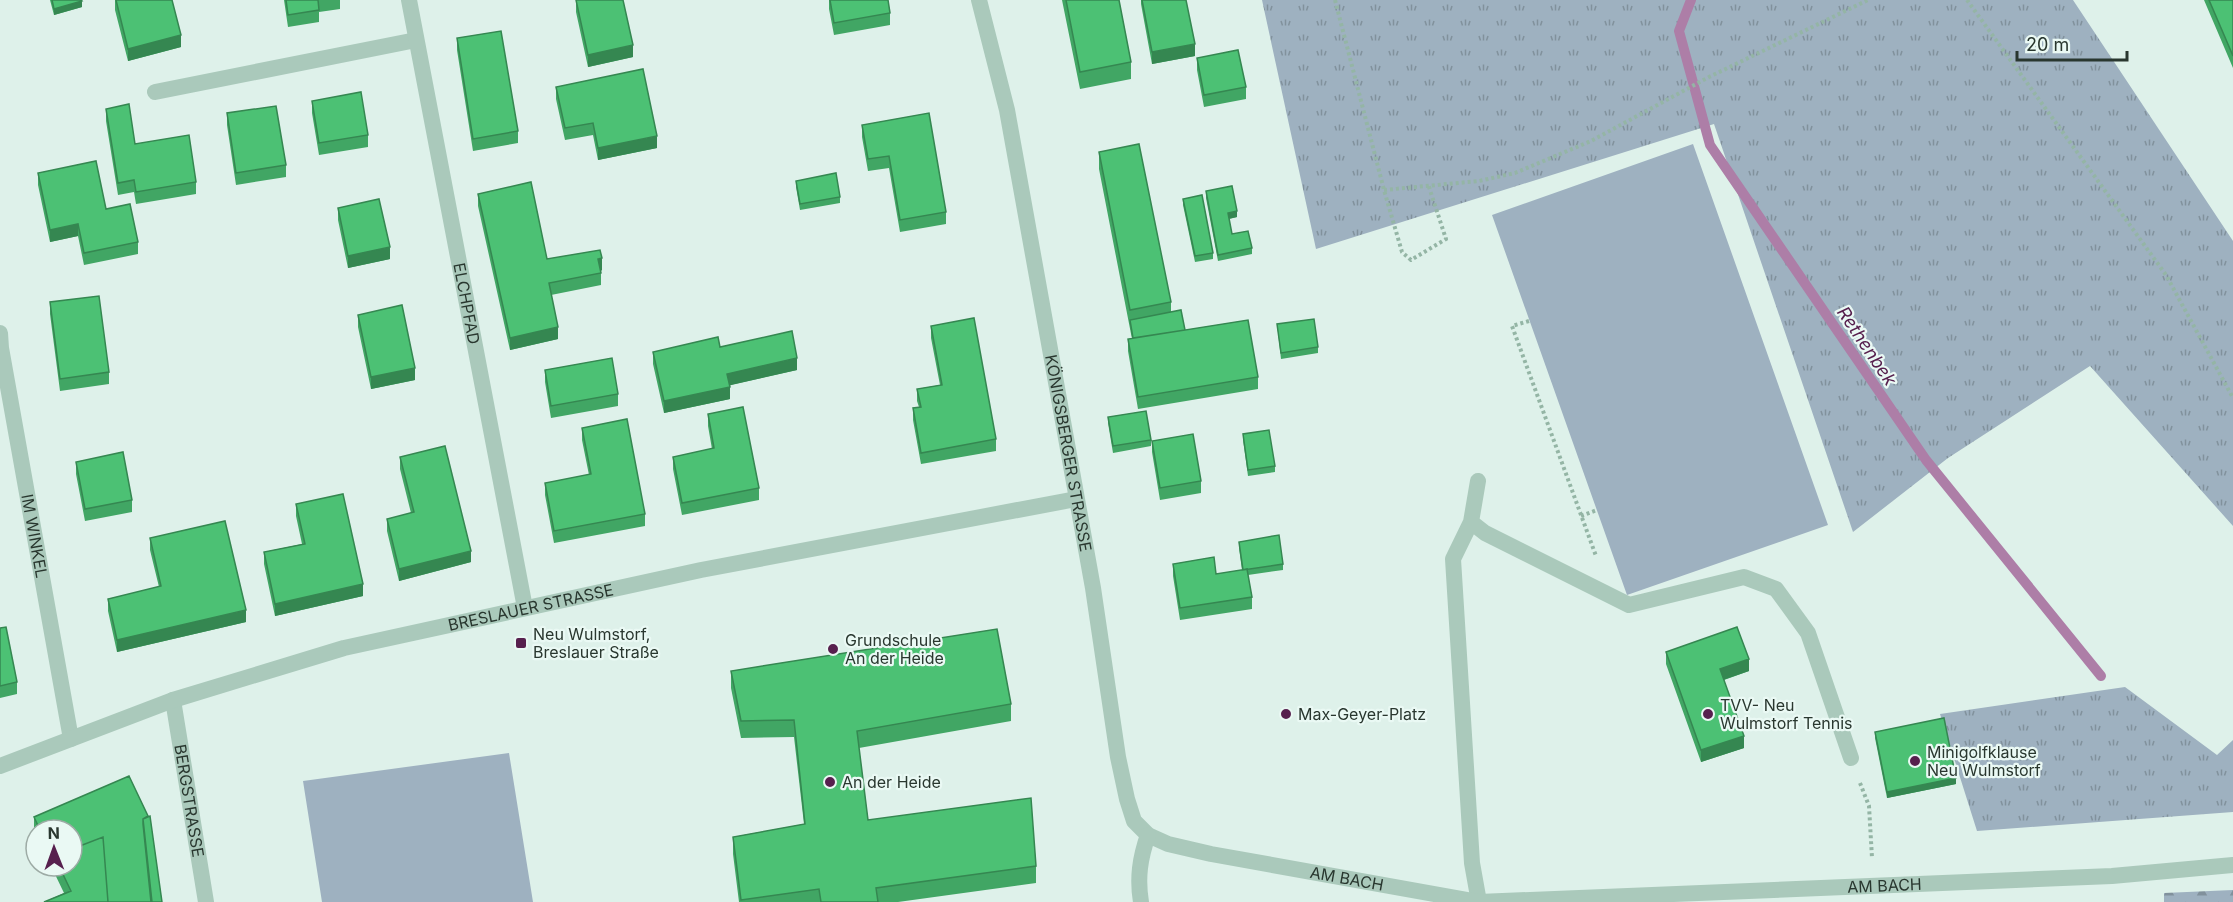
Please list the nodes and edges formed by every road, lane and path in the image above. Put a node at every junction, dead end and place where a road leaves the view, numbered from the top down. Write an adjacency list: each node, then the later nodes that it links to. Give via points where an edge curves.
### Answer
1 (409, 0): 6 (street, ELCHPFAD)
2 (979, 0): 14 (street, KÖNIGSBERGER STRASSE, via 1007,110)
3 (1335, 0): 9 (path)
4 (1868, 0): 8 (path, via 1709,77 1592,141 1515,173 1479,181)
5 (1967, 0): 12 (path, via 2166,275)
6 (416, 40): 7 (street); 19 (street, ELCHPFAD)
7 (155, 92)
8 (1428, 184): 9 (path); 9 (path, via 1446,239 1411,260 1402,252)
9 (1384, 190)
10 (1529, 321): 16 (path, via 1512,326)
11 (0, 333): 21 (street, IM WINKEL)
12 (2233, 398)
13 (1478, 481): 17 (street)
14 (1076, 499): 19 (street, BRESLAUER STRASSE, via 701,570); 25 (street, KÖNIGSBERGER STRASSE, via 1118,757 1134,821)
15 (1597, 510): 16 (path)
16 (1581, 516): 18 (path)
17 (1472, 522): 18 (street); 31 (street, via 1453,560 1472,863)
18 (1610, 597): 22 (street, via 1629,605 1744,577 1776,589 1808,633)
19 (525, 608): 20 (street, BRESLAUER STRASSE, via 344,648)
20 (173, 700): 21 (street, BRESLAUER STRASSE); 29 (street, BERGSTRASSE)
21 (71, 739): 23 (street, BRESLAUER STRASSE)
22 (1851, 758)
23 (0, 766)
24 (1869, 806): 26 (path)
25 (1148, 835): 30 (street, via 1140,857 1138,881); 31 (street, AM BACH, via 1211,854)
26 (1873, 865)
27 (2233, 865): 28 (street, AM BACH)
28 (1821, 895): 31 (street, AM BACH)
29 (206, 902)
30 (1142, 902)
31 (1479, 902)

